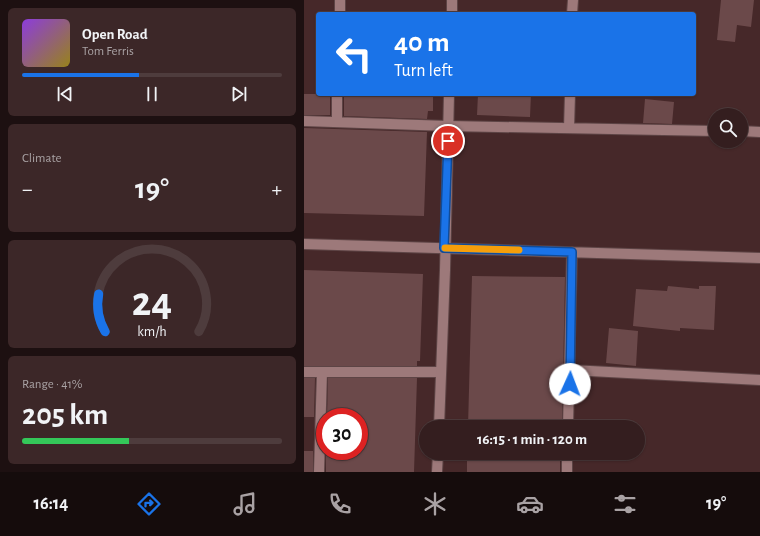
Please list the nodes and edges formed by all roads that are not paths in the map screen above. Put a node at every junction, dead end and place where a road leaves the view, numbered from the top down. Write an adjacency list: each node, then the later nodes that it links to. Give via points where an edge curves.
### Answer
1 (340, 0): 4 (street)
2 (452, 0): 5 (street)
3 (573, 0): 6 (street)
4 (340, 12)
5 (452, 12)
6 (572, 12)
7 (337, 96): 11 (street)
8 (449, 96): 12 (street)
9 (570, 96): 13 (street)
10 (304, 121): 11 (street)
11 (337, 122): 12 (street)
12 (448, 126): 13 (street); 18 (street)
13 (569, 128): 14 (street)
14 (708, 131)
15 (748, 131): 16 (street)
16 (760, 132)
17 (304, 244): 18 (street)
18 (444, 248): 19 (street); 24 (street)
19 (572, 252): 20 (street); 21 (street)
20 (760, 258)
21 (571, 370): 25 (street); 27 (street)
22 (304, 372): 23 (street)
23 (322, 372): 24 (street); 30 (street)
24 (441, 372): 26 (street)
25 (760, 380)
26 (439, 420)
27 (568, 420)
28 (438, 460): 31 (street)
29 (568, 460): 32 (street)
30 (319, 472)
31 (437, 472)
32 (567, 472)

